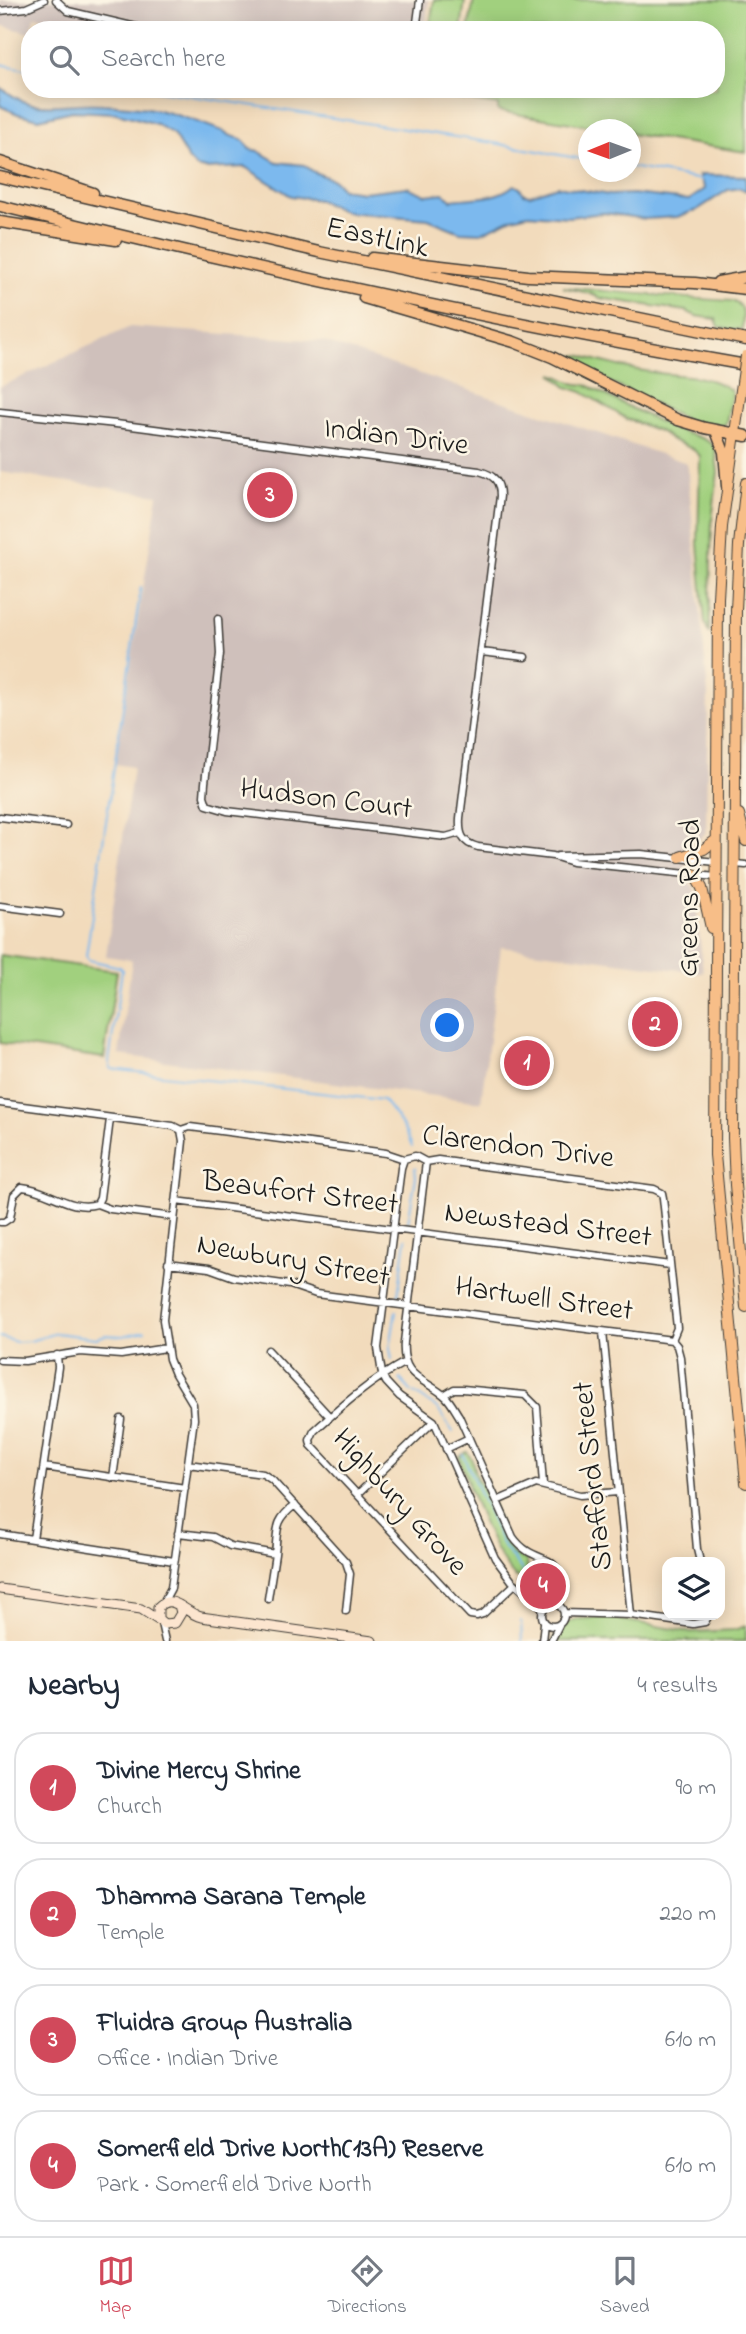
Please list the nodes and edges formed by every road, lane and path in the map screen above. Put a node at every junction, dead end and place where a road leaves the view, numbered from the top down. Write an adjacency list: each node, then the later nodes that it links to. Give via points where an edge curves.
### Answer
1 (44, 0): 4 (street)
2 (57, 0): 5 (street, via 68,11)
3 (421, 0): 6 (street)
4 (0, 11)
5 (111, 21)
6 (418, 21)
7 (0, 162): 10 (highway)
8 (0, 177): 10 (highway, EastLink)
9 (0, 205): 12 (highway, EastLink)
10 (159, 215): 13 (highway, EastLink)
11 (0, 222): 12 (highway)
12 (164, 246): 14 (highway, EastLink)
13 (319, 252): 16 (highway, via 538,277); 18 (highway, EastLink)
14 (243, 264): 20 (highway, EastLink, via 520,324); 22 (highway, via 514,342 663,414)
15 (746, 277): 16 (highway)
16 (695, 283): 17 (highway)
17 (746, 289)
18 (746, 340)
19 (746, 356): 23 (main road, Greens Road, bridge)
20 (746, 365)
21 (0, 412): 27 (street, Indian Drive, via 494,476 500,496)
22 (716, 431): 23 (highway); 25 (highway, via 724,452)
23 (740, 435): 25 (main road, Greens Road)
24 (746, 483): 29 (main road, Greens Road, via 737,599)
25 (727, 486): 33 (main road, Greens Road, via 718,598)
26 (218, 619): 32 (street, Hudson Court, via 220,654 204,796 207,805 446,837)
27 (481, 652): 28 (street); 32 (street, Indian Drive)
28 (525, 657)
29 (735, 786): 34 (main road); 38 (main road, Greens Road)
30 (0, 817): 31 (street)
31 (66, 825)
32 (460, 834): 35 (street, via 469,845)
33 (716, 840): 36 (main road); 37 (main road, Greens Road)
34 (746, 841)
35 (553, 856): 36 (street); 40 (street, via 572,862)
36 (680, 857): 37 (street)
37 (716, 862): 38 (main road); 41 (main road, Greens Road)
38 (735, 863): 39 (street); 42 (main road, Greens Road)
39 (746, 865)
40 (694, 874): 41 (street); 47 (main road, via 702,888)
41 (716, 877): 42 (main road); 47 (main road, Greens Road)
42 (739, 880): 44 (main road, Greens Road)
43 (746, 893): 44 (main road)
44 (734, 903): 59 (main road, Greens Road, via 733,1138)
45 (0, 906): 46 (street)
46 (60, 914)
47 (715, 946): 60 (main road, Greens Road, via 715,1155)
48 (0, 1103): 49 (street, Clarendon Drive)
49 (110, 1119): 50 (street, Clarendon Drive); 54 (street)
50 (181, 1130): 51 (street, Clarendon Drive, via 190,1127); 53 (street)
51 (404, 1159): 52 (street, Clarendon Drive, via 415,1156); 57 (street)
52 (426, 1162): 58 (street); 62 (street, Clarendon Drive, via 654,1189 662,1193)
53 (176, 1201): 55 (street); 57 (street, Beaufort Street)
54 (97, 1204): 55 (street); 56 (street, via 64,1202 22,1187 14,1195 10,1218)
55 (174, 1217): 61 (street)
56 (0, 1222)
57 (393, 1228): 58 (street, Beaufort Street); 63 (street)
58 (419, 1232): 62 (street, Newstead Street); 64 (street)
59 (741, 1252): 60 (main road, via 731,1258); 65 (main road, Greens Road)
60 (723, 1255): 83 (main road, Greens Road)
61 (168, 1263): 63 (street, Newbury Street, via 209,1268 316,1294); 68 (street, via 163,1320)
62 (670, 1265): 67 (street, Clarendon Drive, via 677,1328)
63 (384, 1302): 64 (street, Newbury Street); 73 (street, via 378,1348)
64 (409, 1305): 66 (street, Hartwell Street); 72 (street)
65 (746, 1307)
66 (603, 1332): 67 (street, Hartwell Street); 86 (street, Stafford Street)
67 (672, 1340): 94 (street, Clarendon Drive, via 680,1357)
68 (166, 1348): 70 (street, via 121,1355); 80 (street, via 194,1408)
69 (268, 1350): 75 (street)
70 (57, 1355): 71 (street); 81 (street)
71 (0, 1360)
72 (405, 1362): 73 (street, Highbury Grove); 74 (street, via 414,1376)
73 (382, 1374): 75 (street, Highbury Grove); 77 (street, via 399,1396)
74 (444, 1395): 78 (street); 84 (street, via 463,1389 531,1399 537,1407)
75 (331, 1417): 87 (street, Highbury Grove, via 311,1436 312,1445)
76 (121, 1419): 82 (street)
77 (433, 1421): 79 (street); 87 (street)
78 (469, 1438): 79 (street); 88 (street)
79 (446, 1448): 96 (street, via 495,1558)
80 (188, 1464): 85 (street); 89 (street, via 263,1474)
81 (44, 1467): 82 (street); 92 (street)
82 (113, 1478): 85 (street)
83 (746, 1483)
84 (543, 1484): 86 (street, via 580,1495); 88 (street)
85 (185, 1489): 90 (street)
86 (618, 1492): 107 (street, Stafford Street)
87 (358, 1494): 96 (street, Highbury Grove, via 470,1615 483,1614)
88 (496, 1501): 102 (street, via 519,1546 557,1567 561,1585)
89 (296, 1505): 93 (street, via 279,1523); 105 (street, via 346,1562 351,1574)
90 (178, 1533): 93 (street); 95 (street)
91 (0, 1534): 92 (street)
92 (33, 1539): 95 (street)
93 (275, 1554): 99 (street)
94 (700, 1557)
95 (174, 1561): 97 (street)
96 (515, 1584): 104 (street)
97 (171, 1588): 100 (street); 101 (street)
98 (0, 1589): 103 (main road)
99 (268, 1599)
100 (162, 1602): 101 (main road); 103 (main road); 112 (main road, via 156,1615)
101 (177, 1604): 108 (main road); 114 (main road, via 181,1613)
102 (557, 1605): 104 (street); 106 (street)
103 (141, 1609): 112 (main road)
104 (544, 1609): 113 (street)
105 (346, 1611)
106 (564, 1613): 107 (street); 115 (street)
107 (631, 1615): 109 (street)
108 (201, 1617): 114 (main road); 117 (main road)
109 (662, 1620)
110 (665, 1620): 111 (street, via 693,1624)
111 (706, 1620)
112 (161, 1622): 114 (main road); 116 (street)
113 (544, 1623): 115 (street); 118 (street)
114 (174, 1624): 116 (street)
115 (559, 1625): 118 (street)
116 (165, 1640)
117 (372, 1641)
118 (545, 1641)

